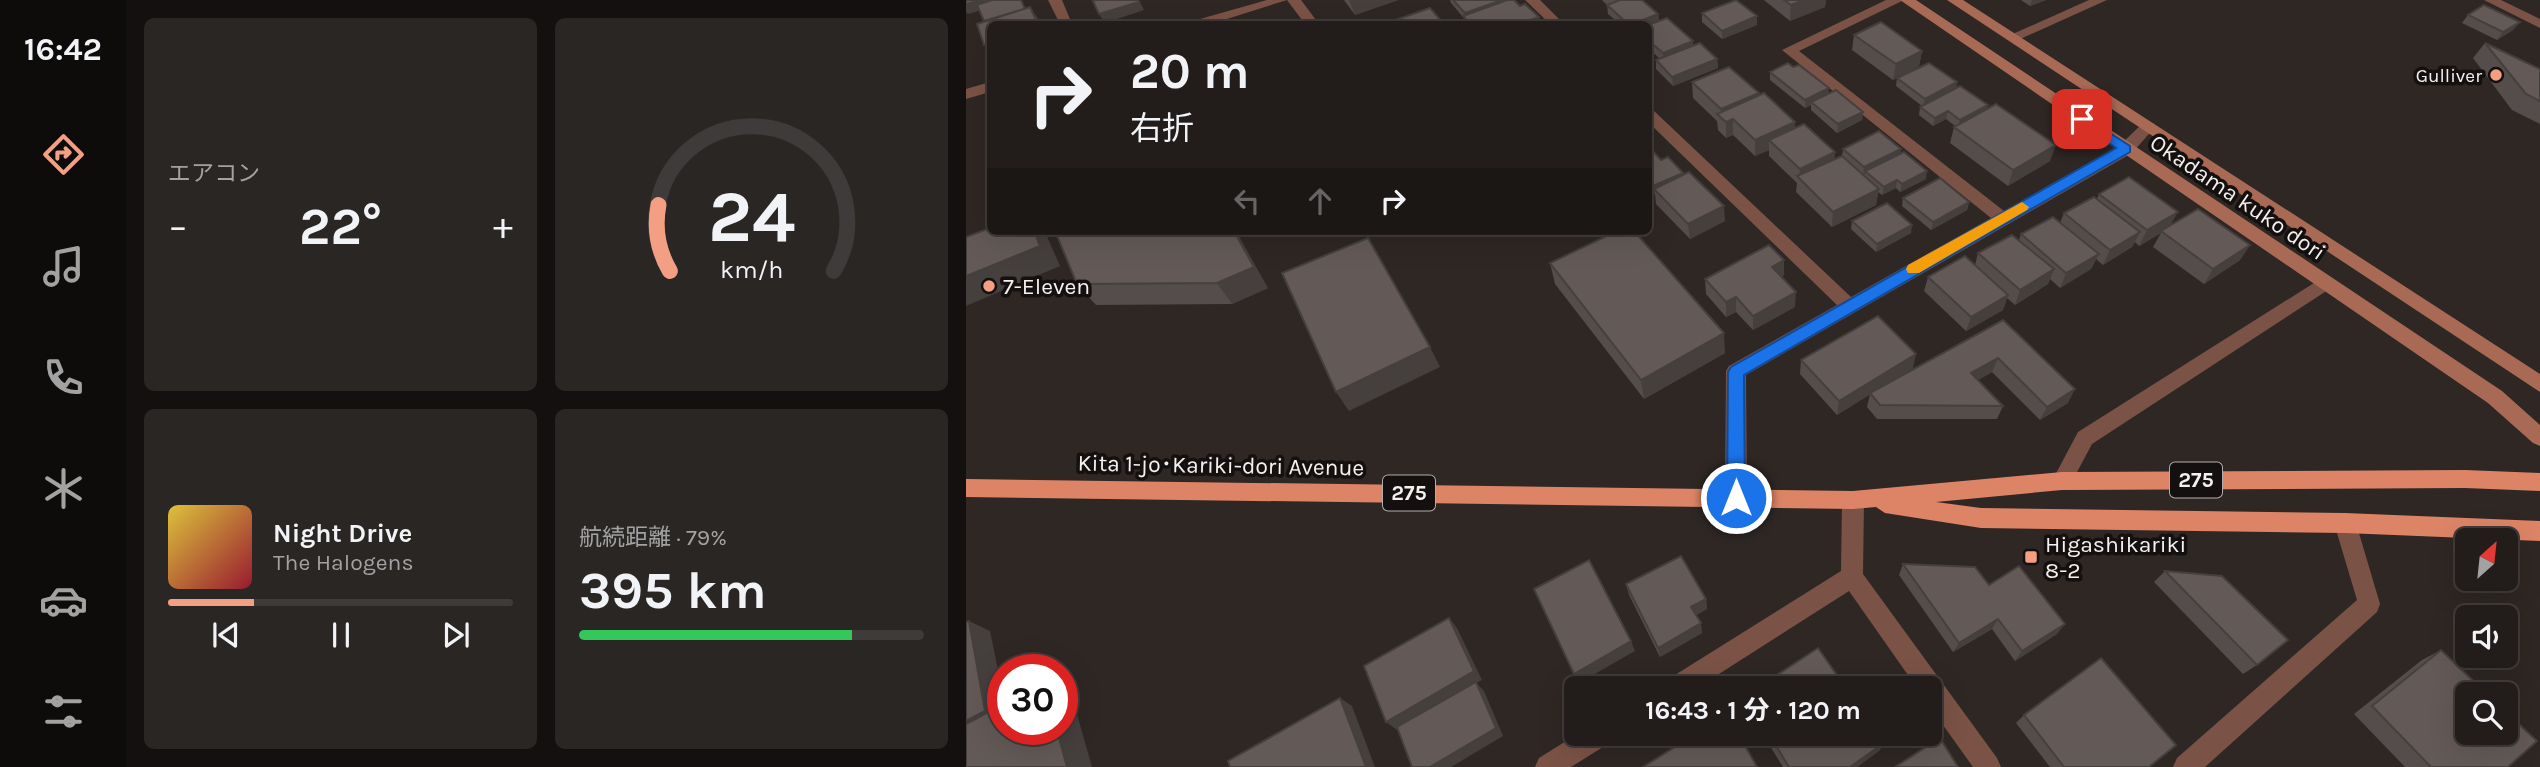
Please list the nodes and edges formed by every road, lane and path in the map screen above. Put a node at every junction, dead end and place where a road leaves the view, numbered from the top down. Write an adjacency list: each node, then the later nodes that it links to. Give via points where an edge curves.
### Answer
1 (1055, 0): 10 (street)
2 (1281, 0): 11 (street)
3 (1294, 0): 12 (street)
4 (1532, 0): 13 (street)
5 (1898, 0): 21 (street, via 1788,50)
6 (1907, 0): 20 (main road, Okadama kuko dori)
7 (1954, 0): 15 (main road, Okadama kuko dori)
8 (2100, 0): 15 (street)
9 (2491, 0): 14 (street)
10 (1065, 21)
11 (1208, 21)
12 (1310, 21)
13 (1554, 21)
14 (2540, 23)
15 (2013, 37): 19 (main road, Okadama kuko dori)
16 (987, 88): 17 (street)
17 (966, 94)
18 (1652, 117): 23 (street)
19 (2148, 126): 20 (street); 24 (main road, Okadama kuko dori)
20 (2126, 149): 21 (street); 22 (main road, Okadama kuko dori)
21 (2002, 218): 23 (street)
22 (2325, 282): 25 (main road, Okadama kuko dori, via 2495,397); 26 (street, via 2085,438)
23 (1849, 306): 29 (street, via 1736,372)
24 (2540, 384)
25 (2540, 437)
26 (2062, 481): 27 (highway, Kita 1-jo･Kariki-dori Avenue / 275); 30 (highway, Kita 1-jo･Kariki-dori Avenue / 275)
27 (2540, 482)
28 (966, 488): 29 (highway, Kita 1-jo･Kariki-dori Avenue / 275)
29 (1736, 498): 30 (highway, Kita 1-jo･Kariki-dori Avenue / 275)
30 (1853, 500): 31 (highway, Kita 1-jo･Kariki-dori Avenue / 275, via 1981,518); 33 (street)
31 (2345, 523): 32 (highway, Kita 1-jo･Kariki-dori Avenue / 275); 38 (street, via 2369,604)
32 (2540, 531)
33 (1852, 578): 34 (street); 37 (street)
34 (1694, 676)
35 (1581, 746): 36 (street)
36 (1548, 767)
37 (1988, 767)
38 (2186, 767)

